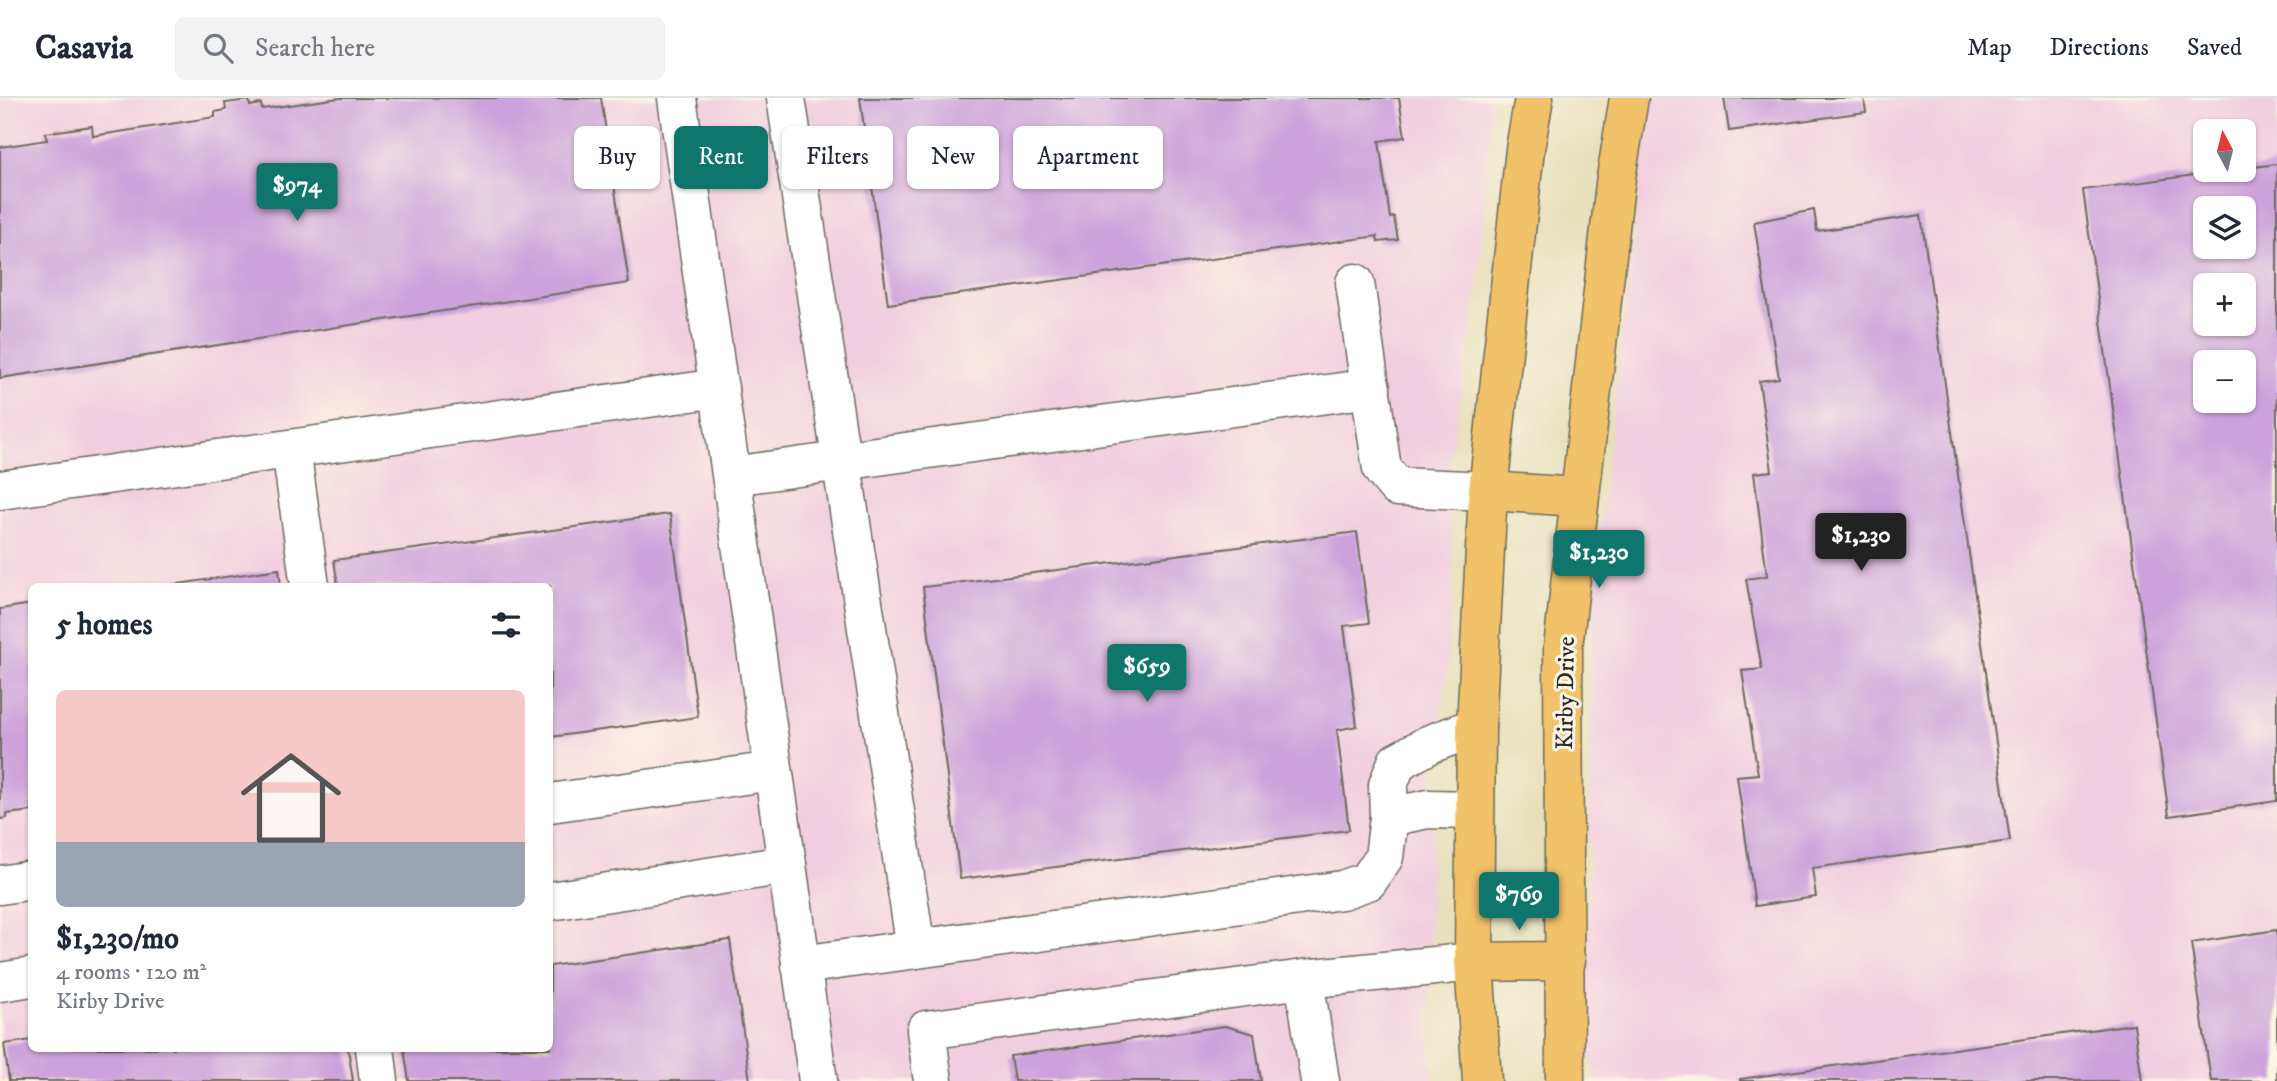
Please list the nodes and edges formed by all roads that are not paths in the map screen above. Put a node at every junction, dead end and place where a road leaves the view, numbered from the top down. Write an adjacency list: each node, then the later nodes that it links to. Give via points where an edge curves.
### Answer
1 (677, 98): 6 (lane)
2 (786, 98): 9 (lane)
3 (1534, 98): 12 (main road)
4 (1629, 98): 13 (main road, Kirby Drive)
5 (1355, 283): 7 (lane)
6 (719, 388): 8 (lane); 10 (lane)
7 (1371, 388): 9 (lane); 12 (lane, via 1382,469 1397,487)
8 (291, 449): 11 (lane); 14 (lane)
9 (841, 461): 10 (lane); 24 (lane)
10 (732, 476): 16 (lane)
11 (0, 490)
12 (1488, 491): 13 (main road); 15 (main road)
13 (1579, 497): 25 (main road, Kirby Drive, via 1563,648)
14 (310, 583)
15 (1476, 727): 18 (main road); 19 (lane, via 1397,762 1388,785)
16 (774, 771): 17 (lane); 20 (lane)
17 (553, 803)
18 (1475, 810): 19 (lane, via 1428,809); 26 (main road)
19 (1389, 817): 24 (lane, via 1384,857 1368,881 1342,890)
20 (787, 865): 23 (lane); 27 (lane)
21 (28, 881): 22 (lane)
22 (0, 885)
23 (553, 901)
24 (916, 949): 27 (lane)
25 (1566, 961): 26 (main road); 37 (main road, Kirby Drive)
26 (1474, 962): 29 (lane); 36 (main road)
27 (801, 965): 33 (lane)
28 (28, 978): 30 (lane)
29 (1304, 979): 34 (lane, via 926,1030); 35 (lane)
30 (0, 982)
31 (375, 1052): 32 (lane)
32 (379, 1081)
33 (818, 1081)
34 (933, 1081)
35 (1320, 1081)
36 (1482, 1081)
37 (1565, 1081)

